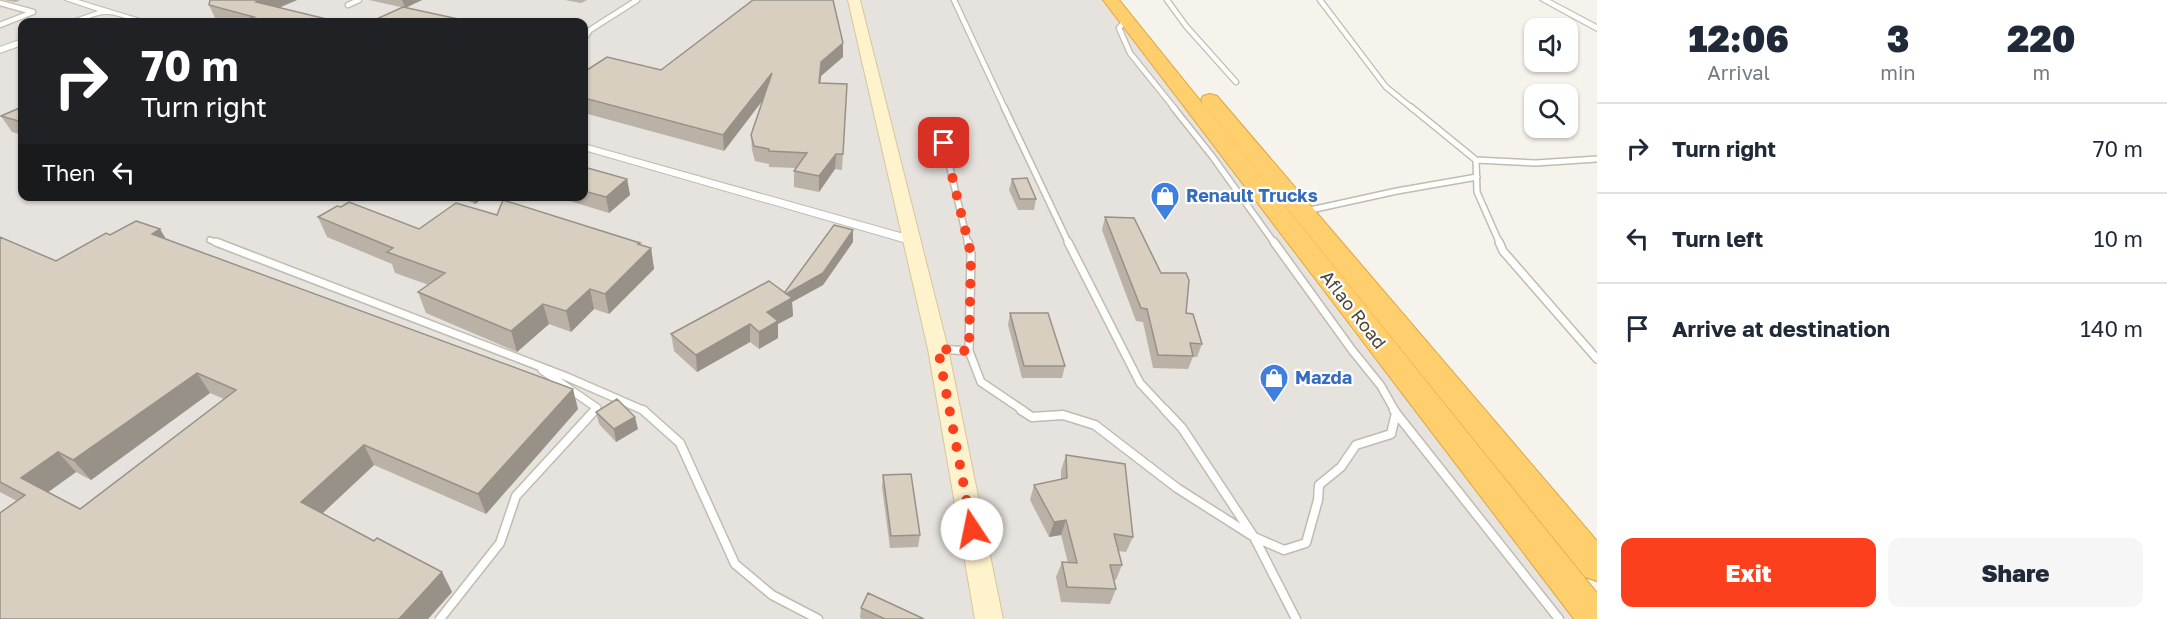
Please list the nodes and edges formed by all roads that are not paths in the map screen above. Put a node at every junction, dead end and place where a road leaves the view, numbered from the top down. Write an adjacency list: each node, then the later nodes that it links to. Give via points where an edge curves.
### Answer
1 (69, 0): 13 (street)
2 (359, 0): 11 (lane)
3 (637, 0): 18 (lane)
4 (854, 0): 29 (street)
5 (954, 0): 35 (lane, via 1047,200 1140,383 1182,428)
6 (1111, 0): 12 (highway, Aflao Road)
7 (1167, 0): 21 (lane)
8 (1320, 0): 25 (lane, via 1386,87)
9 (1544, 0): 17 (street)
10 (0, 3): 16 (lane, via 33,12)
11 (348, 5)
12 (1127, 10): 27 (highway, Aflao Road, via 1143,20); 34 (lane, via 1119,28 1130,53 1218,165 1381,386); 42 (highway, Aflao Road)
13 (105, 11): 14 (street); 15 (street)
14 (86, 18)
15 (131, 18)
16 (0, 25)
17 (1597, 28)
18 (588, 33)
19 (18, 43): 20 (street)
20 (0, 50)
21 (1236, 82)
22 (944, 143): 31 (lane, via 971,254)
23 (588, 148): 29 (street)
24 (1597, 159): 25 (lane, via 1528,163)
25 (1476, 160): 26 (lane)
26 (1477, 177): 27 (lane); 32 (lane, via 1477,192 1503,251)
27 (1303, 212): 36 (highway, Aflao Road)
28 (210, 240): 33 (lane)
29 (914, 241): 30 (street)
30 (938, 349): 31 (lane); 39 (street)
31 (969, 351): 35 (lane, via 981,382 1000,397 1032,417 1063,416 1095,425 1177,488)
32 (1597, 359)
33 (532, 364): 37 (lane, via 597,408 516,496 500,543); 38 (lane, via 642,409 681,443 735,564 772,595)
34 (1396, 413): 35 (lane, via 1391,434 1354,446 1337,472 1318,485 1318,500 1306,543 1284,550); 41 (lane)
35 (1254, 537): 40 (lane)
36 (1597, 566)
37 (440, 619)
38 (818, 619)
39 (989, 619)
40 (1296, 619)
41 (1559, 619)
42 (1596, 619)

